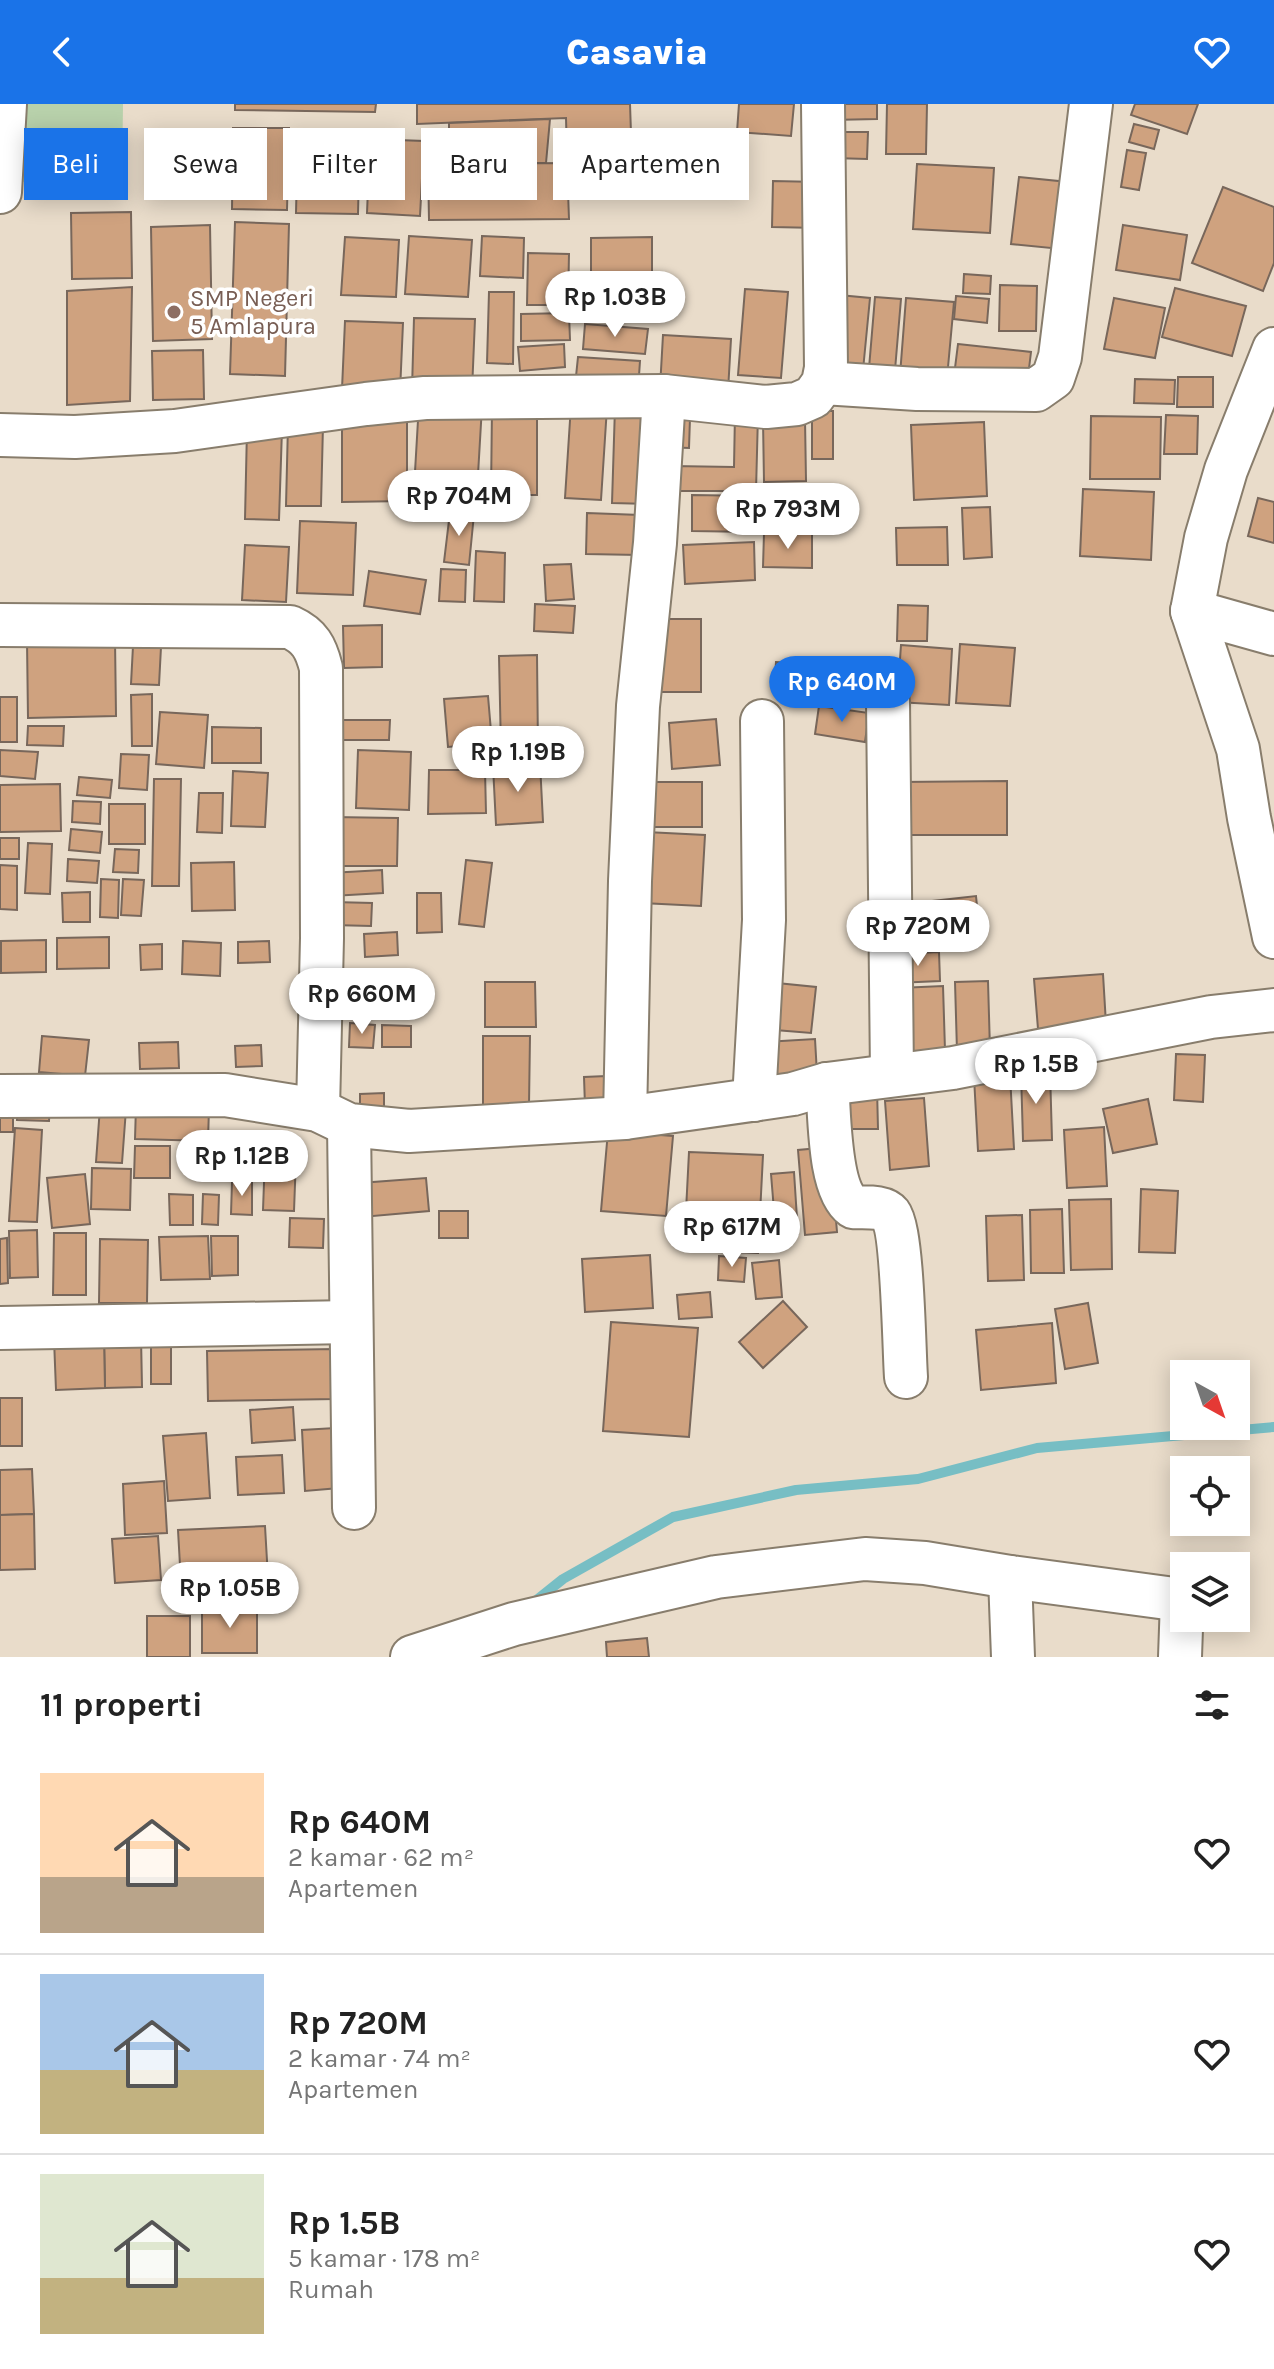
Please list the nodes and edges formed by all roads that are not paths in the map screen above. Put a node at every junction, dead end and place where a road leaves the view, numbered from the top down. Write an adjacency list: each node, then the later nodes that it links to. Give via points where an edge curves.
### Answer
1 (823, 104): 6 (street)
2 (1091, 104): 6 (street, via 1060,357 1053,378 1036,390)
3 (3, 110): 4 (street)
4 (0, 192)
5 (1274, 349): 9 (street, via 1226,470)
6 (823, 383): 7 (street, via 813,397 797,404 766,407)
7 (664, 396): 8 (street, via 425,398 175,431); 21 (street, via 638,706)
8 (0, 435)
9 (1192, 611): 11 (street); 14 (street, via 1238,749)
10 (0, 625): 20 (street, via 290,627 305,634 316,649 321,668 322,938)
11 (1274, 634)
12 (888, 701): 16 (street)
13 (762, 721): 19 (street, via 764,920)
14 (1274, 937)
15 (1274, 1010): 16 (street)
16 (892, 1075): 17 (street)
17 (827, 1084): 19 (street); 24 (street, via 834,1174 842,1195 853,1207 884,1210 895,1227)
18 (0, 1096): 20 (street, via 225,1095)
19 (754, 1100): 21 (street)
20 (333, 1118): 21 (street, via 409,1131); 22 (street)
21 (625, 1118)
22 (351, 1322): 23 (street); 25 (street)
23 (0, 1328)
24 (906, 1377)
25 (354, 1508)
26 (1010, 1577): 27 (street, via 865,1559 716,1577 514,1624); 28 (street); 29 (street, via 1182,1600)
27 (412, 1657)
28 (1013, 1657)
29 (1180, 1657)

